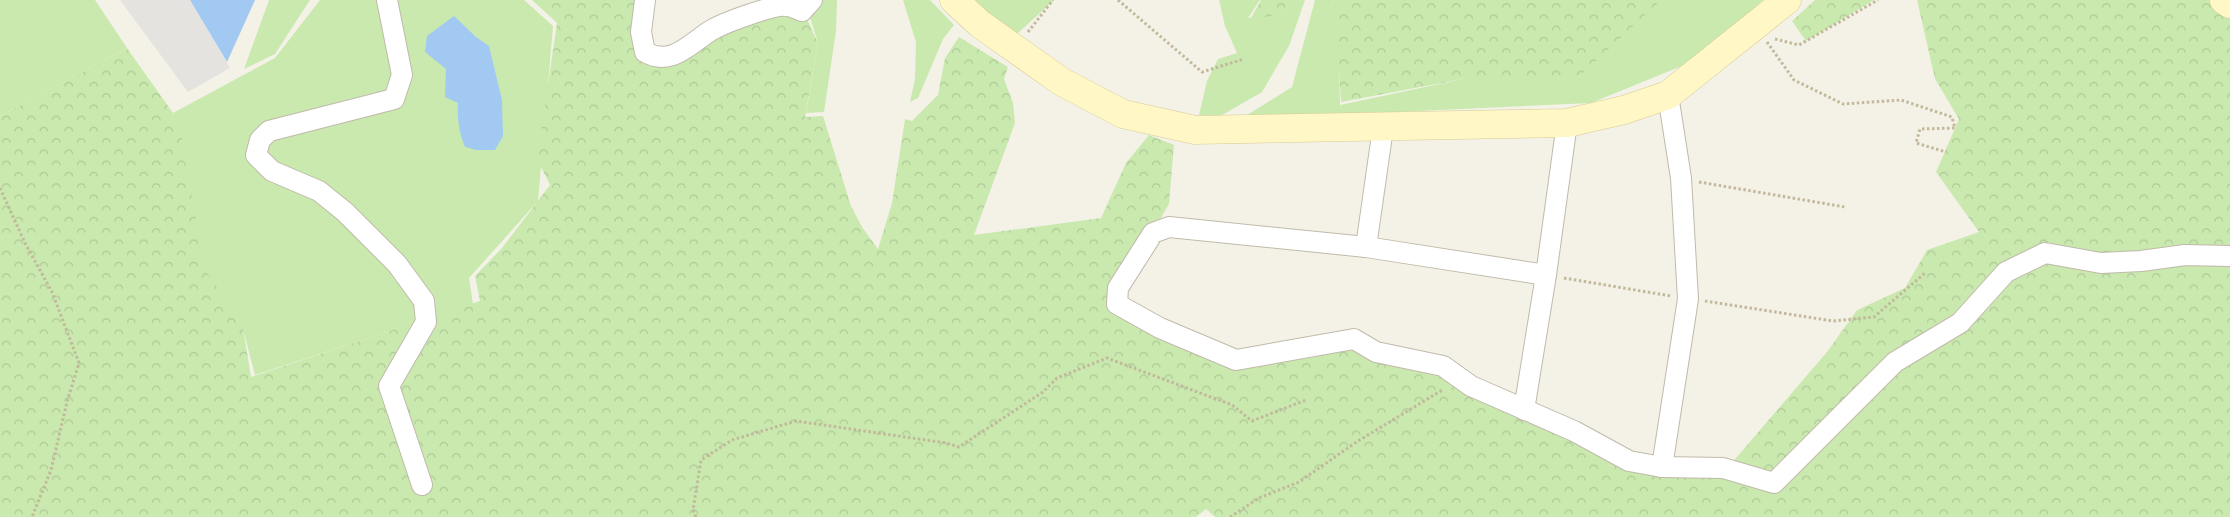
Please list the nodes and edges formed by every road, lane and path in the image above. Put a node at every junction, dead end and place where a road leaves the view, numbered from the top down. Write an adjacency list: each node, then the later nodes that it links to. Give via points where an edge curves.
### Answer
1 (387, 0): 30 (street, via 402,75 394,99 269,131 260,140 256,155 272,171 319,191 345,212 398,264 424,301 426,322 389,386)
2 (645, 0): 3 (street, via 641,32 645,52 662,58 683,52 712,30 771,7 788,6 802,11)
3 (812, 0)
4 (954, 0): 12 (street, via 980,24)
5 (1053, 0): 12 (path)
6 (1118, 0): 13 (path, via 1202,72)
7 (1788, 0): 11 (street)
8 (1878, 0): 11 (path, via 1799,45)
9 (2224, 0): 10 (street)
10 (2230, 4)
11 (1759, 31): 14 (street); 17 (path, via 1794,80 1843,104 1900,100 1952,117 1955,128 1920,128 1916,143)
12 (1016, 49): 16 (street, via 1062,82 1123,114 1195,130)
13 (1244, 59)
14 (1668, 95): 15 (street, via 1624,110); 18 (street)
15 (1568, 123): 16 (street); 24 (street)
16 (1383, 128): 21 (street)
17 (1946, 152)
18 (1681, 178): 20 (path); 25 (street)
19 (0, 188): 31 (path, via 52,292 80,363 50,470)
20 (1845, 206)
21 (1366, 247): 24 (street); 28 (street, via 1169,227 1153,233 1118,288 1117,304 1160,328 1236,360 1354,339 1376,352 1443,366 1471,386)
22 (2230, 256): 29 (street, via 2185,255 2101,263 2045,253 2006,272 1960,323 1895,362 1774,483 1723,468)
23 (1925, 273): 25 (path, via 1874,318 1833,321)
24 (1546, 276): 25 (path); 28 (street)
25 (1688, 299): 29 (street)
26 (1449, 386): 33 (path, via 1358,441 1299,482 1258,498)
27 (1306, 400): 32 (path, via 1252,421 1232,405 1107,358 1057,378 1043,392 959,447 796,421 732,440 701,460 693,510)
28 (1524, 410): 29 (street, via 1574,430 1629,461)
29 (1662, 467)
30 (422, 486)
31 (32, 517)
32 (696, 517)
33 (1230, 517)

